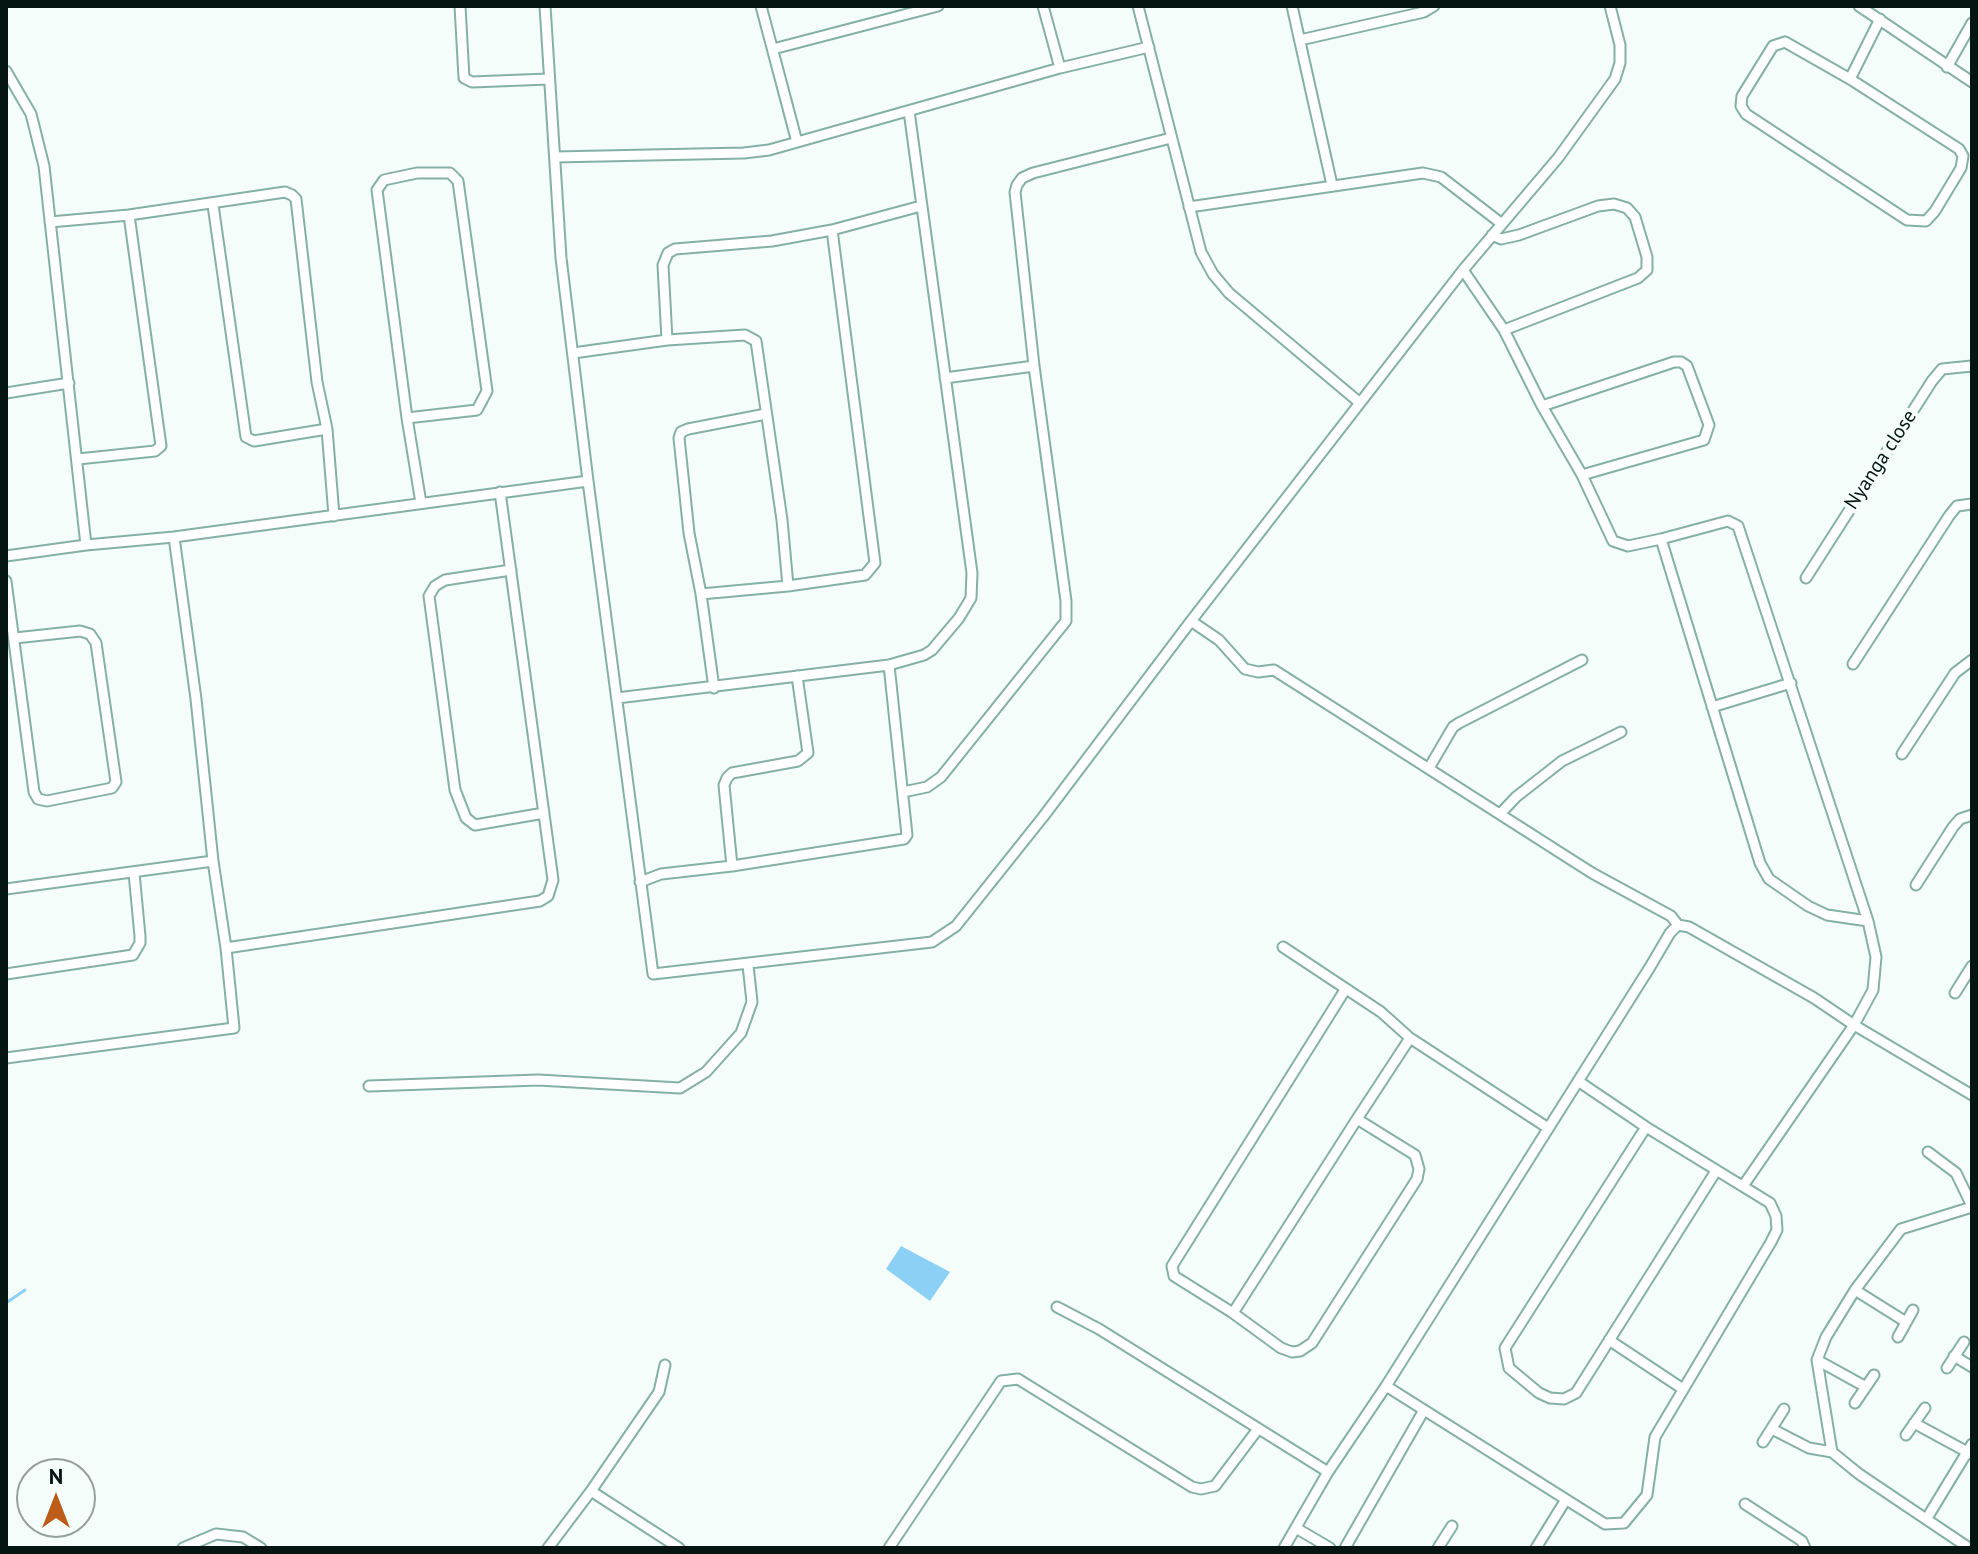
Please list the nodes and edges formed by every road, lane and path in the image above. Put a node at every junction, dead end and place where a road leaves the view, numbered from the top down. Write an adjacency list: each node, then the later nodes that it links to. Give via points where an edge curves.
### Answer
1 (460, 6): 19 (street, via 464,78)
2 (545, 6): 19 (street)
3 (761, 6): 15 (street)
4 (938, 6): 15 (street)
5 (1043, 6): 17 (street)
6 (1138, 6): 14 (street)
7 (1292, 6): 13 (street)
8 (1434, 6): 13 (street)
9 (1610, 6): 32 (street, via 1620,45 1615,79)
10 (1859, 6): 11 (street)
11 (1880, 19): 16 (street); 20 (street)
12 (1972, 23): 16 (street)
13 (1300, 40): 26 (street)
14 (1149, 47): 17 (street); 23 (street)
15 (773, 49): 24 (street)
16 (1947, 67): 21 (street)
17 (1060, 68): 22 (street)
18 (6, 71): 31 (street, via 31,114)
19 (548, 79): 25 (street)
20 (1850, 79): 20 (street, via 1963,156 1955,182 1926,221 1907,220 1741,106 1742,96 1779,43)
21 (1972, 82)
22 (909, 111): 24 (street); 28 (street)
23 (1171, 138): 29 (street); 39 (street, via 1033,173 1017,185)
24 (797, 142): 25 (street, via 744,153)
25 (555, 157): 38 (street)
26 (1332, 185): 29 (street); 32 (street, via 1423,173 1441,177)
27 (213, 205): 30 (street); 48 (street, via 246,437 254,441); 48 (street, via 285,192 296,199)
28 (921, 206): 33 (street); 41 (street)
29 (1189, 207): 44 (street, via 1201,252 1229,293)
30 (129, 215): 31 (street); 49 (street, via 161,446 155,451)
31 (50, 222): 42 (street)
32 (1502, 224): 34 (street)
33 (832, 230): 37 (street, via 668,253 663,265); 63 (street, via 875,563 865,575)
34 (1492, 235): 35 (street); 36 (street, via 1519,235 1614,204 1635,217 1647,257 1647,270 1638,278)
35 (1463, 270): 36 (street); 44 (street)
36 (1504, 330): 45 (street)
37 (667, 340): 38 (street); 46 (street, via 745,335 756,341)
38 (573, 353): 51 (street)
39 (1034, 366): 41 (street); 79 (street, via 1066,621 941,777 927,787)
40 (1972, 366): 61 (street, Nyanga close, via 1942,369 1932,381)
41 (945, 378): 70 (street, via 971,598 932,650)
42 (69, 383): 43 (street); 49 (street)
43 (6, 393)
44 (1360, 403): 65 (street)
45 (1542, 406): 50 (street); 50 (street, via 1674,362 1687,366 1709,425 1704,440)
46 (766, 414): 63 (street); 64 (street, via 681,432 689,533)
47 (407, 418): 47 (street, via 377,190 384,180 450,173 458,181 487,391 477,410); 53 (street)
48 (327, 429): 55 (street)
49 (78, 459): 58 (street)
50 (1582, 475): 57 (street, via 1613,541 1628,546)
51 (588, 481): 52 (street); 74 (street)
52 (500, 492): 53 (street); 60 (street)
53 (421, 503): 55 (street)
54 (1972, 504): 69 (street, via 1957,506 1949,516)
55 (334, 516): 56 (street)
56 (174, 537): 58 (street); 83 (street)
57 (1661, 539): 72 (street, via 1728,521 1738,526); 75 (street)
58 (86, 545): 59 (street)
59 (6, 556)
60 (511, 570): 80 (street); 80 (street, via 445,580 429,596 455,790 466,818 475,825)
61 (1806, 578)
62 (6, 581): 66 (street)
63 (788, 586): 64 (street)
64 (701, 594): 73 (street)
65 (1191, 621): 78 (street, via 1219,640 1245,669 1274,670); 93 (street, via 956,926 932,942)
66 (15, 638): 66 (street, via 38,799 112,788 116,782 96,643 80,631)
67 (1582, 660): 78 (street, via 1453,727)
68 (1972, 660): 77 (street, via 1955,673)
69 (1853, 664)
70 (889, 665): 71 (street); 79 (street)
71 (797, 676): 73 (street); 84 (street, via 808,753 798,761 727,778)
72 (1791, 683): 75 (street); 89 (street)
73 (714, 688): 74 (street)
74 (617, 698): 86 (street)
75 (1712, 707): 89 (street, via 1769,879 1827,915)
76 (1621, 732): 81 (street, via 1562,761)
77 (1902, 754)
78 (1429, 768): 81 (street)
79 (903, 792): 84 (street, via 904,839)
80 (544, 813): 92 (street, via 553,880 540,901)
81 (1500, 814): 90 (street)
82 (1972, 815): 87 (street, via 1953,827)
83 (213, 861): 85 (street); 92 (street)
84 (732, 866): 86 (street, via 661,874)
85 (134, 873): 88 (street); 95 (street, via 140,943 133,955)
86 (640, 882): 93 (street, via 653,974)
87 (1916, 885)
88 (6, 889)
89 (1868, 921): 98 (street, via 1876,969 1873,990)
90 (1678, 925): 98 (street); 101 (street)
91 (1283, 947): 96 (street)
92 (226, 948): 100 (street, via 234,1028)
93 (748, 965): 102 (street, via 752,1002 741,1033 706,1072 680,1088 538,1080)
94 (1972, 966): 97 (street)
95 (6, 974)
96 (1345, 990): 99 (street); 114 (street, via 1172,1266 1174,1276)
97 (1955, 993)
98 (1854, 1025): 103 (street); 109 (street)
99 (1410, 1038): 104 (street); 106 (street)
100 (6, 1058)
101 (1578, 1081): 105 (street); 106 (street)
102 (369, 1086)
103 (1972, 1095)
104 (1357, 1119): 114 (street); 114 (street, via 1415,1155 1417,1179 1312,1343 1300,1351 1281,1348)
105 (1646, 1127): 108 (street); 117 (street, via 1505,1348 1505,1358 1517,1377 1539,1393 1564,1399 1576,1393)
106 (1548, 1128): 125 (street)
107 (1928, 1152): 110 (street, via 1956,1173)
108 (1716, 1171): 109 (street); 117 (street)
109 (1743, 1186): 127 (street, via 1770,1203 1777,1230)
110 (1972, 1207): 111 (street, via 1901,1229)
111 (1855, 1290): 115 (street); 120 (street)
112 (1057, 1307): 133 (street)
113 (1913, 1310): 115 (street)
114 (1233, 1313)
115 (1906, 1322): 116 (street)
116 (1898, 1337)
117 (1609, 1340): 127 (street)
118 (1964, 1342): 119 (street)
119 (1954, 1356): 122 (street); 123 (street)
120 (1817, 1360): 126 (street); 138 (street)
121 (665, 1365): 140 (street, via 659,1392)
122 (1972, 1367)
123 (1947, 1368)
124 (1874, 1375): 126 (street)
125 (1386, 1386): 131 (street); 139 (street)
126 (1866, 1387): 128 (street)
127 (1683, 1389): 141 (street, via 1655,1437 1647,1495 1628,1520 1605,1524)
128 (1855, 1403)
129 (1925, 1408): 132 (street)
130 (1784, 1409): 134 (street)
131 (1424, 1410): 141 (street); 153 (street)
132 (1914, 1423): 135 (street); 137 (street)
133 (1258, 1429): 139 (street); 150 (street, via 1215,1486 1201,1489 1018,1379 1001,1381)
134 (1772, 1429): 136 (street); 138 (street, via 1809,1448)
135 (1906, 1435)
136 (1763, 1442)
137 (1970, 1450): 143 (street)
138 (1832, 1452): 143 (street)
139 (1328, 1472): 145 (street)
140 (591, 1491): 148 (street); 149 (street)
141 (1565, 1501): 155 (street)
142 (1745, 1504): 156 (street)
143 (1927, 1518): 157 (street)
144 (1452, 1526): 154 (street)
145 (1296, 1528): 151 (street); 152 (street)
146 (183, 1548): 147 (street, via 216,1534 243,1537)
147 (261, 1548)
148 (548, 1548)
149 (679, 1548)
150 (889, 1548)
151 (1284, 1548)
152 (1330, 1548)
153 (1345, 1548)
154 (1438, 1548)
155 (1536, 1548)
156 (1805, 1548)
157 (1969, 1548)

